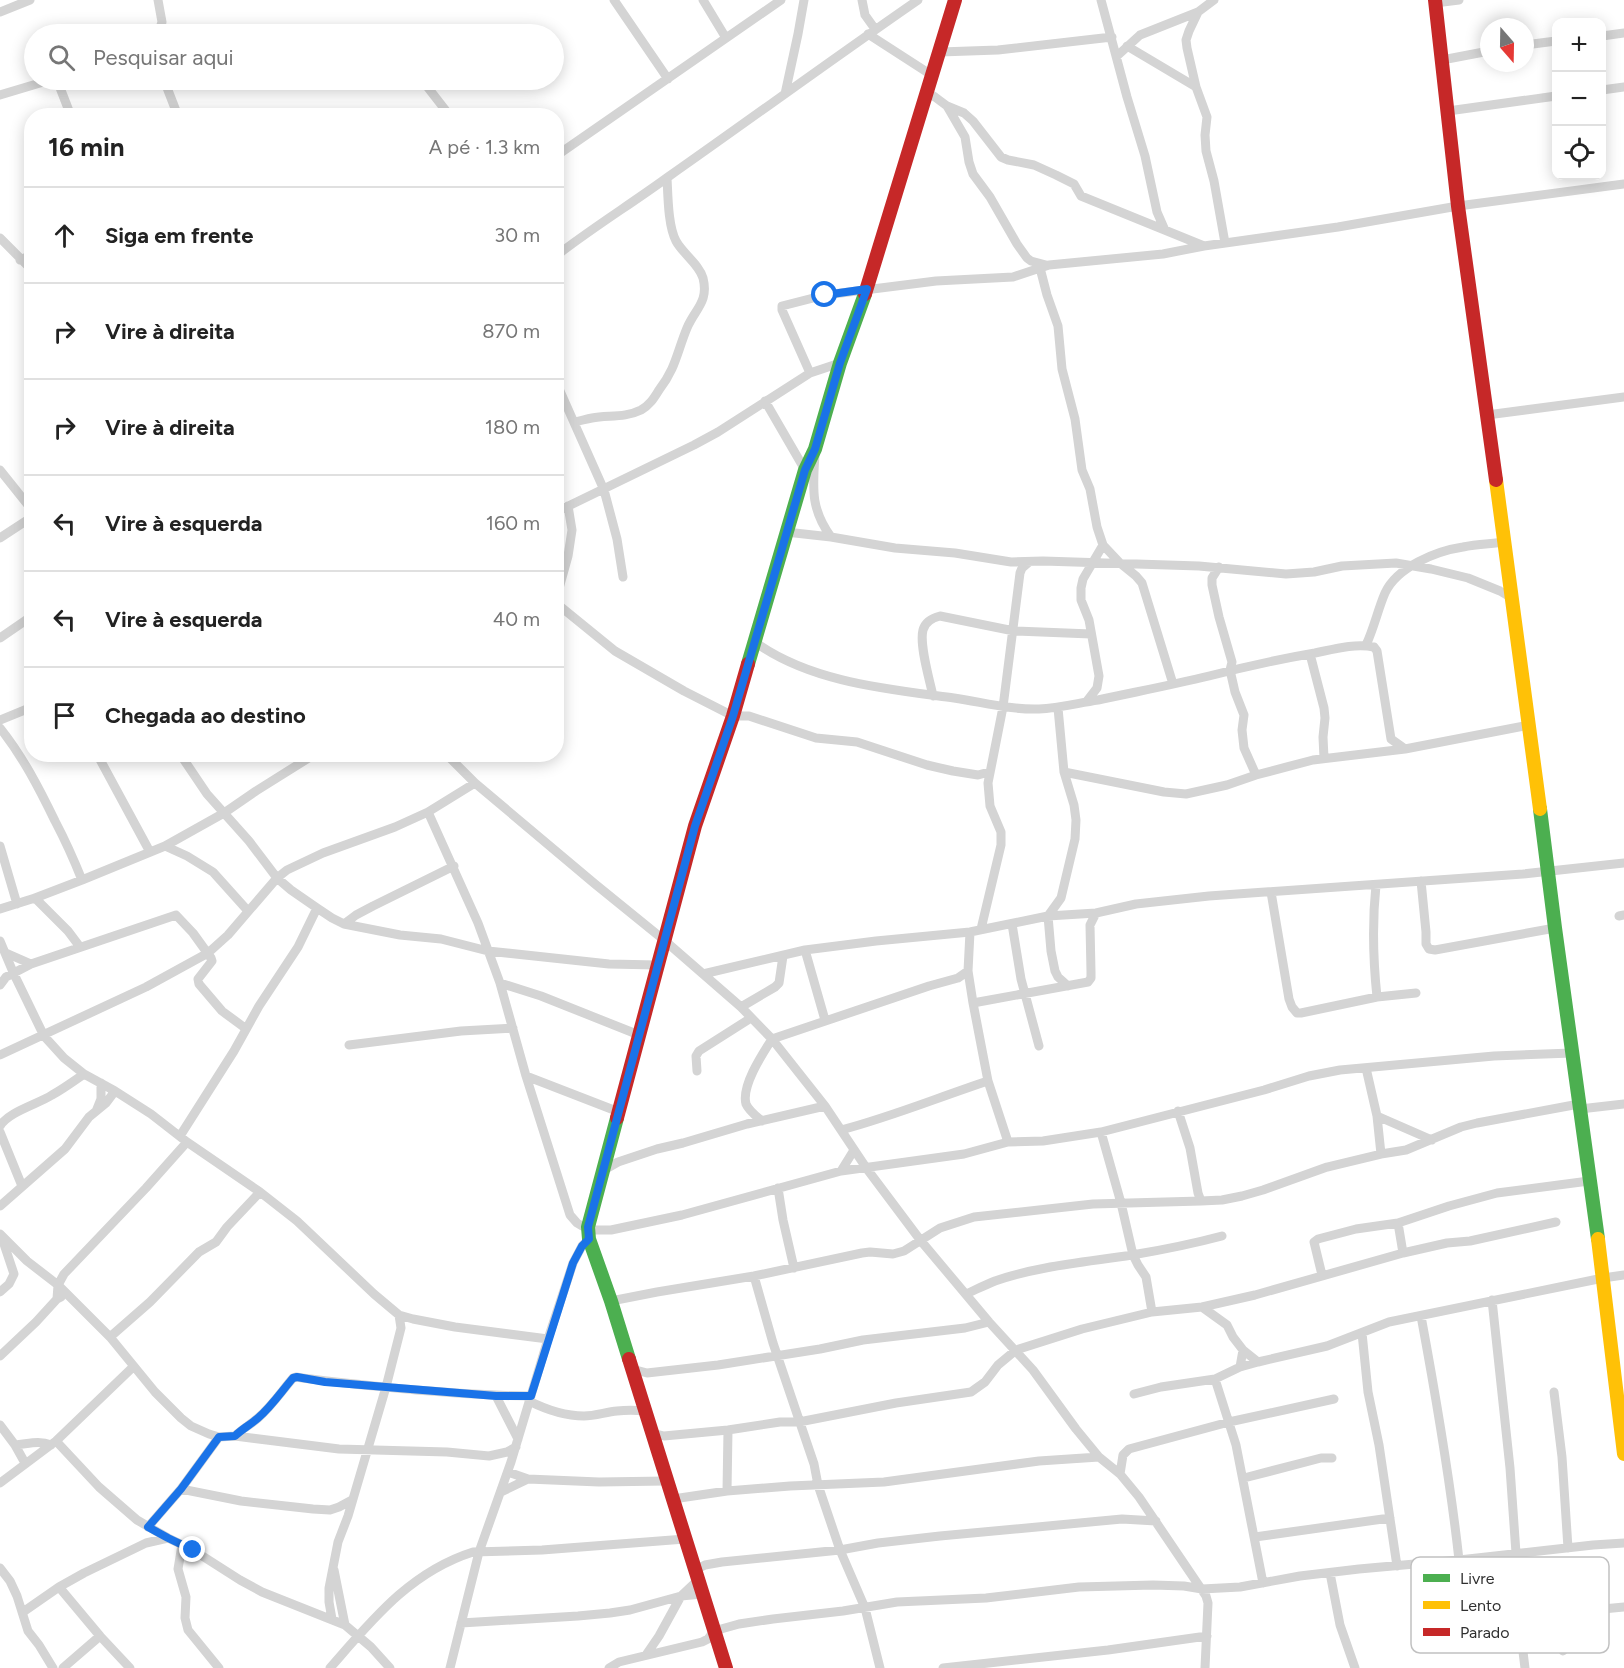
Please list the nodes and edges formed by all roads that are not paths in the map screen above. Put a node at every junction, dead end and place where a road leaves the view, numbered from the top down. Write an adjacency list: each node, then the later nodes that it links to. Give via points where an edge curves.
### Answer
1 (30, 0): 14 (street)
2 (158, 0): 16 (street)
3 (614, 0): 30 (street)
4 (703, 0): 21 (street)
5 (781, 0): 21 (street)
6 (804, 0): 39 (street)
7 (862, 0): 17 (street)
8 (918, 0): 17 (street)
9 (955, 0): 25 (street)
10 (1101, 0): 20 (street)
11 (1459, 0): 13 (street)
12 (1211, 1): 15 (street)
13 (1435, 2): 28 (street)
14 (0, 12)
15 (1198, 12): 24 (street, via 1140,34); 31 (street, via 1186,40)
16 (161, 24)
17 (872, 32): 29 (street); 39 (street)
18 (1624, 33): 19 (street)
19 (1606, 35)
20 (1112, 37): 25 (street, via 998,50); 27 (street)
21 (726, 38): 30 (street)
22 (1552, 42): 23 (street)
23 (1534, 44)
24 (1127, 46): 27 (street); 31 (street)
25 (940, 52): 29 (street)
26 (1480, 53): 28 (street)
27 (1117, 56): 51 (street)
28 (1442, 60): 46 (street)
29 (933, 76): 38 (street)
30 (668, 79): 47 (street)
31 (1196, 87): 53 (street, via 1207,117 1206,151)
32 (1624, 87): 34 (street)
33 (24, 88): 40 (street)
34 (1606, 89)
35 (61, 90): 43 (street)
36 (168, 90): 44 (street)
37 (430, 90): 45 (street)
38 (927, 93): 42 (street); 60 (street)
39 (785, 94): 48 (street)
40 (0, 95)
41 (1552, 97): 46 (street)
42 (947, 106): 51 (street, via 973,121 1001,157 1034,165 1074,184 1081,196); 59 (street, via 965,137 973,174 1027,258)
43 (68, 108)
44 (174, 108)
45 (444, 108)
46 (1448, 111): 50 (street)
47 (564, 150)
48 (667, 178): 55 (street); 69 (street, via 675,240 702,273 702,304 687,327 672,371 651,402 630,414)
49 (1624, 184): 50 (street)
50 (1458, 206): 53 (street); 68 (street)
51 (1164, 228): 54 (street)
52 (0, 238): 57 (street)
53 (1225, 243): 54 (street)
54 (1204, 246): 59 (street)
55 (564, 250)
56 (24, 258): 57 (street)
57 (20, 260): 58 (street)
58 (24, 263)
59 (1045, 267): 60 (street, via 1013,277); 82 (street, via 1047,295 1058,326 1062,369 1075,419 1082,470)
60 (867, 289): 61 (street); 62 (street, via 782,306)
61 (840, 363): 62 (street); 70 (street)
62 (810, 373): 65 (street)
63 (1624, 397): 68 (street)
64 (564, 399): 66 (street)
65 (765, 401): 72 (street); 73 (street, via 694,446)
66 (567, 406): 67 (street); 69 (street)
67 (564, 408)
68 (1487, 414): 81 (street)
69 (574, 422): 73 (street)
70 (815, 449): 72 (street); 79 (street, via 816,510)
71 (0, 470): 74 (street)
72 (805, 470): 78 (street)
73 (604, 490): 75 (street); 90 (street)
74 (24, 500)
75 (568, 506): 76 (street); 89 (street, via 572,531)
76 (564, 508)
77 (24, 522): 80 (street)
78 (786, 532): 79 (street); 98 (street)
79 (831, 537): 83 (street)
80 (0, 538)
81 (1505, 542): 87 (street, via 1460,547); 92 (street)
82 (1103, 545): 85 (street); 86 (street)
83 (1011, 562): 84 (street); 91 (street)
84 (1029, 562): 85 (street); 91 (street, via 1022,568)
85 (1093, 563): 86 (street); 96 (street, via 1081,588)
86 (1120, 563): 88 (street); 102 (street, via 1146,590)
87 (1413, 565): 88 (street, via 1342,566 1286,574); 92 (street, via 1468,578); 99 (street, via 1398,574 1388,587)
88 (1220, 567): 101 (street, via 1212,585 1232,662)
89 (564, 571)
90 (623, 577)
91 (1019, 582): 95 (street)
92 (1510, 597): 110 (street)
93 (564, 608): 108 (street, via 615,651)
94 (24, 622): 97 (street)
95 (1014, 631): 96 (street); 103 (street, via 940,616 932,618 922,632 922,644); 105 (street)
96 (1091, 634): 104 (street, via 1099,676)
97 (0, 638)
98 (755, 642): 103 (street, via 806,669); 108 (street)
99 (1366, 645): 100 (street); 112 (street, via 1377,651 1390,739)
100 (1310, 654): 101 (street); 113 (street, via 1324,708)
101 (1230, 670): 102 (street); 120 (street, via 1234,692 1243,709 1244,748)
102 (1173, 684): 104 (street)
103 (933, 696): 105 (street)
104 (1087, 702): 106 (street)
105 (1003, 707): 106 (street); 118 (street)
106 (1058, 708): 119 (street)
107 (24, 710): 109 (street)
108 (733, 716): 121 (street, via 749,716 816,738 857,742 927,765); 153 (street, via 695,826)
109 (0, 720)
110 (1529, 725): 112 (street); 131 (street)
111 (0, 728): 133 (street, via 40,790)
112 (1405, 749): 113 (street)
113 (1324, 758): 120 (street)
114 (101, 762): 128 (street)
115 (185, 762): 125 (street)
116 (302, 762): 125 (street)
117 (454, 762): 122 (street)
118 (989, 772): 121 (street); 123 (street)
119 (1064, 772): 120 (street, via 1186,794); 138 (street, via 1076,820)
120 (1256, 775)
121 (978, 776): 123 (street)
122 (475, 783): 124 (street); 153 (street)
123 (988, 783): 151 (street, via 1001,845)
124 (428, 812): 130 (street); 132 (street, via 380,834 323,853)
125 (224, 813): 127 (street); 132 (street)
126 (0, 846): 139 (street)
127 (165, 846): 128 (street); 142 (street, via 213,872)
128 (150, 852): 133 (street)
129 (1624, 863): 131 (street)
130 (454, 866): 147 (street); 157 (street)
131 (1549, 871): 134 (street); 150 (street)
132 (277, 878): 140 (street); 142 (street)
133 (82, 880): 137 (street)
134 (1421, 881): 135 (street); 150 (street, via 1429,949)
135 (1376, 885): 136 (street); 173 (street, via 1373,943)
136 (1271, 892): 143 (street, via 1161,901); 173 (street, via 1293,1011 1301,1013)
137 (34, 898): 139 (street); 155 (street)
138 (1061, 898): 144 (street); 146 (street)
139 (17, 904): 141 (street)
140 (317, 908): 147 (street); 178 (street, via 298,947)
141 (0, 909)
142 (248, 911): 159 (street)
143 (1096, 913): 145 (street); 149 (street)
144 (1070, 915): 145 (street); 146 (street)
145 (1081, 915): 149 (street)
146 (1048, 916): 148 (street); 169 (street, via 1055,971)
147 (344, 924): 157 (street, via 441,939)
148 (1012, 924): 151 (street); 171 (street)
149 (1090, 925): 169 (street, via 1091,978)
150 (1555, 928): 185 (street)
151 (981, 929): 152 (street)
152 (970, 932): 156 (street); 166 (street)
153 (664, 940): 162 (street); 165 (street)
154 (0, 941): 158 (street)
155 (80, 947): 159 (street, via 174,915); 161 (street)
156 (805, 950): 160 (street); 177 (street)
157 (488, 951): 162 (street, via 609,964); 167 (street)
158 (6, 953): 161 (street); 164 (street)
159 (208, 953): 178 (street, via 212,961 198,981 222,1011); 181 (street)
160 (783, 956): 163 (street); 175 (street, via 779,983)
161 (31, 964): 164 (street)
162 (657, 964): 180 (street)
163 (725, 970): 165 (street); 170 (street)
164 (13, 972): 168 (street); 181 (street)
165 (703, 974): 170 (street)
166 (968, 976): 174 (street); 177 (street)
167 (500, 983): 179 (street); 180 (street)
168 (0, 985)
169 (1068, 986): 171 (street)
170 (720, 989): 175 (street)
171 (1025, 993): 174 (street); 184 (street)
172 (1416, 993): 173 (street)
173 (1377, 997)
174 (972, 1003): 191 (street)
175 (741, 1007): 176 (street)
176 (751, 1018): 182 (street); 188 (street, via 699,1051)
177 (825, 1020): 182 (street)
178 (245, 1028): 207 (street)
179 (513, 1028): 183 (street); 190 (street)
180 (639, 1035): 199 (street)
181 (44, 1036): 186 (street); 189 (street)
182 (772, 1039): 195 (street); 201 (street, via 757,1062 745,1095 750,1111)
183 (349, 1045)
184 (1040, 1046)
185 (1572, 1053): 187 (street); 196 (street)
186 (0, 1055)
187 (1366, 1068): 198 (street, via 1309,1076); 200 (street)
188 (697, 1071)
189 (84, 1074): 192 (street); 203 (street, via 55,1094 10,1115)
190 (526, 1076): 199 (street); 224 (street, via 570,1215)
191 (988, 1081): 202 (street); 209 (street)
192 (101, 1083): 193 (street); 197 (street)
193 (116, 1091): 197 (street); 207 (street)
194 (1624, 1104): 196 (street)
195 (825, 1106): 201 (street); 204 (street)
196 (1580, 1107): 208 (street, via 1477,1123); 215 (street)
197 (96, 1111): 216 (street, via 65,1149)
198 (1178, 1111): 206 (street); 219 (street)
199 (619, 1112): 213 (street)
200 (1377, 1116): 208 (street); 211 (street)
201 (762, 1121): 213 (street, via 638,1155)
202 (860, 1125): 204 (street); 210 (street)
203 (0, 1126)
204 (841, 1130): 210 (street)
205 (0, 1132): 216 (street)
206 (1101, 1132): 209 (street); 220 (street)
207 (183, 1139): 218 (street); 237 (street, via 146,1188 75,1261)
208 (1432, 1140): 211 (street)
209 (1008, 1142): 212 (street, via 964,1154)
210 (852, 1147): 212 (street); 214 (street)
211 (1382, 1154): 219 (street, via 1327,1167 1242,1196)
212 (867, 1168): 214 (street); 228 (street)
213 (604, 1170): 224 (street)
214 (841, 1171): 217 (street)
215 (1589, 1181): 223 (street, via 1497,1193); 236 (street)
216 (22, 1186): 221 (street)
217 (778, 1188): 224 (street, via 654,1222); 232 (street)
218 (260, 1192): 246 (street); 252 (street, via 216,1242 200,1251)
219 (1201, 1202): 220 (street)
220 (1121, 1203): 225 (street, via 974,1217); 231 (street)
221 (0, 1206)
222 (1556, 1222): 230 (street)
223 (1398, 1223): 230 (street); 233 (street, via 1356,1229 1314,1242)
224 (588, 1233): 243 (street); 253 (street, via 573,1263)
225 (932, 1233): 228 (street); 229 (street)
226 (0, 1235): 237 (street); 238 (street, via 14,1274)
227 (1222, 1236): 231 (street)
228 (921, 1241): 229 (street); 232 (street, via 893,1254 862,1252)
229 (932, 1253): 240 (street)
230 (1403, 1253): 233 (street)
231 (1132, 1255): 240 (street, via 1016,1275); 245 (street, via 1146,1276)
232 (794, 1268): 235 (street)
233 (1322, 1275): 244 (street)
234 (1624, 1275): 236 (street)
235 (754, 1276): 243 (street); 257 (street)
236 (1603, 1278): 242 (street); 283 (street)
237 (58, 1285): 239 (street); 241 (street)
238 (0, 1292)
239 (66, 1294): 241 (street); 252 (street)
240 (966, 1294): 249 (street)
241 (57, 1299): 256 (street)
242 (1492, 1300): 247 (street); 312 (street)
243 (611, 1301): 261 (street)
244 (1202, 1307): 245 (street); 255 (street, via 1227,1325)
245 (1152, 1312): 254 (street)
246 (399, 1315): 248 (street); 250 (street)
247 (1421, 1316): 251 (street, via 1389,1322); 313 (street)
248 (413, 1319): 250 (street); 253 (street)
249 (989, 1322): 254 (street); 257 (street)
250 (401, 1328): 263 (street)
251 (1362, 1333): 258 (street, via 1327,1346); 301 (street)
252 (110, 1337): 259 (street)
253 (548, 1339): 267 (street)
254 (1016, 1350): 272 (street, via 971,1392); 285 (street)
255 (1244, 1350): 258 (street); 260 (street)
256 (0, 1356)
257 (778, 1356): 261 (street); 269 (street)
258 (1258, 1362): 260 (street)
259 (133, 1367): 277 (street, via 186,1422); 279 (street)
260 (1240, 1367): 262 (street)
261 (634, 1376): 270 (street)
262 (1215, 1379): 265 (street); 273 (street)
263 (386, 1387): 266 (street); 276 (street, via 293,1378 272,1404); 282 (street)
264 (1554, 1392): 309 (street)
265 (1134, 1394)
266 (496, 1396): 267 (street); 280 (street)
267 (530, 1399): 270 (street, via 544,1409 562,1414); 280 (street)
268 (1334, 1399): 273 (street)
269 (795, 1409): 271 (street); 272 (street)
270 (645, 1411): 278 (street)
271 (780, 1422): 272 (street); 275 (street)
272 (799, 1422): 295 (street)
273 (1229, 1422): 290 (street, via 1129,1449 1123,1455); 291 (street)
274 (0, 1425): 281 (street)
275 (728, 1430): 278 (street); 297 (street)
276 (235, 1436): 277 (street); 282 (street)
277 (219, 1437): 296 (street)
278 (657, 1437): 293 (street)
279 (53, 1443): 281 (street); 288 (street); 303 (street, via 107,1495)
280 (517, 1443): 284 (street, via 507,1452); 287 (street)
281 (15, 1445): 288 (street)
282 (367, 1450): 284 (street); 300 (street)
283 (1624, 1454)
284 (489, 1456): 287 (street)
285 (1099, 1457): 290 (street); 295 (street, via 884,1482)
286 (1332, 1458): 291 (street)
287 (511, 1462): 289 (street)
288 (25, 1463): 294 (street)
289 (508, 1472): 292 (street); 298 (street)
290 (1120, 1474): 302 (street)
291 (1244, 1478): 304 (street)
292 (528, 1479): 293 (street); 298 (street)
293 (666, 1481): 299 (street)
294 (0, 1482)
295 (818, 1485): 297 (street); 310 (street)
296 (181, 1489): 300 (street, via 313,1509 330,1510); 303 (street)
297 (728, 1491): 299 (street)
298 (501, 1492): 311 (street)
299 (673, 1499): 306 (street)
300 (352, 1500): 316 (street)
301 (1390, 1518): 304 (street); 318 (street)
302 (1156, 1521): 310 (street, via 1122,1519 929,1537); 324 (street)
303 (148, 1527): 305 (street)
304 (1255, 1537): 322 (street)
305 (168, 1538): 308 (street); 323 (street, via 146,1543)
306 (685, 1539): 311 (street); 321 (street)
307 (1624, 1543): 309 (street)
308 (182, 1545): 332 (street, via 262,1592); 346 (street, via 178,1569 186,1597 188,1630)
309 (1568, 1548): 312 (street)
310 (840, 1550): 321 (street, via 722,1562 705,1565); 329 (street)
311 (480, 1552): 334 (street); 337 (street, via 466,1554 430,1572 397,1596)
312 (1516, 1553): 314 (street); 315 (street)
313 (1459, 1557)
314 (1483, 1557)
315 (1516, 1557)
316 (333, 1564): 327 (street); 335 (street)
317 (1411, 1565): 318 (street)
318 (1396, 1566): 320 (street)
319 (0, 1568): 331 (street, via 10,1581)
320 (1330, 1573): 322 (street); 355 (street, via 1340,1624)
321 (696, 1575): 325 (street); 326 (street)
322 (1263, 1583): 324 (street)
323 (59, 1587): 331 (street); 338 (street)
324 (1202, 1588): 329 (street, via 1079,1587); 339 (street, via 1208,1603)
325 (702, 1594): 326 (street); 336 (street)
326 (681, 1596): 334 (street, via 610,1613); 341 (street)
327 (329, 1602): 332 (street); 333 (street)
328 (1624, 1607): 330 (street)
329 (864, 1608): 336 (street, via 739,1624); 352 (street)
330 (1609, 1608)
331 (22, 1612): 343 (street, via 28,1631)
332 (317, 1613): 333 (street)
333 (332, 1619): 335 (street)
334 (461, 1623): 349 (street)
335 (345, 1625): 337 (street)
336 (714, 1631): 341 (street, via 702,1642); 351 (street)
337 (359, 1635): 347 (street); 348 (street)
338 (100, 1636): 344 (street); 345 (street)
339 (1207, 1636): 353 (street); 354 (street)
340 (1523, 1653): 356 (street)
341 (646, 1655): 342 (street)
342 (635, 1663): 350 (street, via 619,1662)
343 (53, 1668)
344 (63, 1668)
345 (130, 1668)
346 (219, 1668)
347 (330, 1668)
348 (390, 1668)
349 (450, 1668)
350 (609, 1668)
351 (726, 1668)
352 (880, 1668)
353 (943, 1668)
354 (1205, 1668)
355 (1355, 1668)
356 (1525, 1668)

